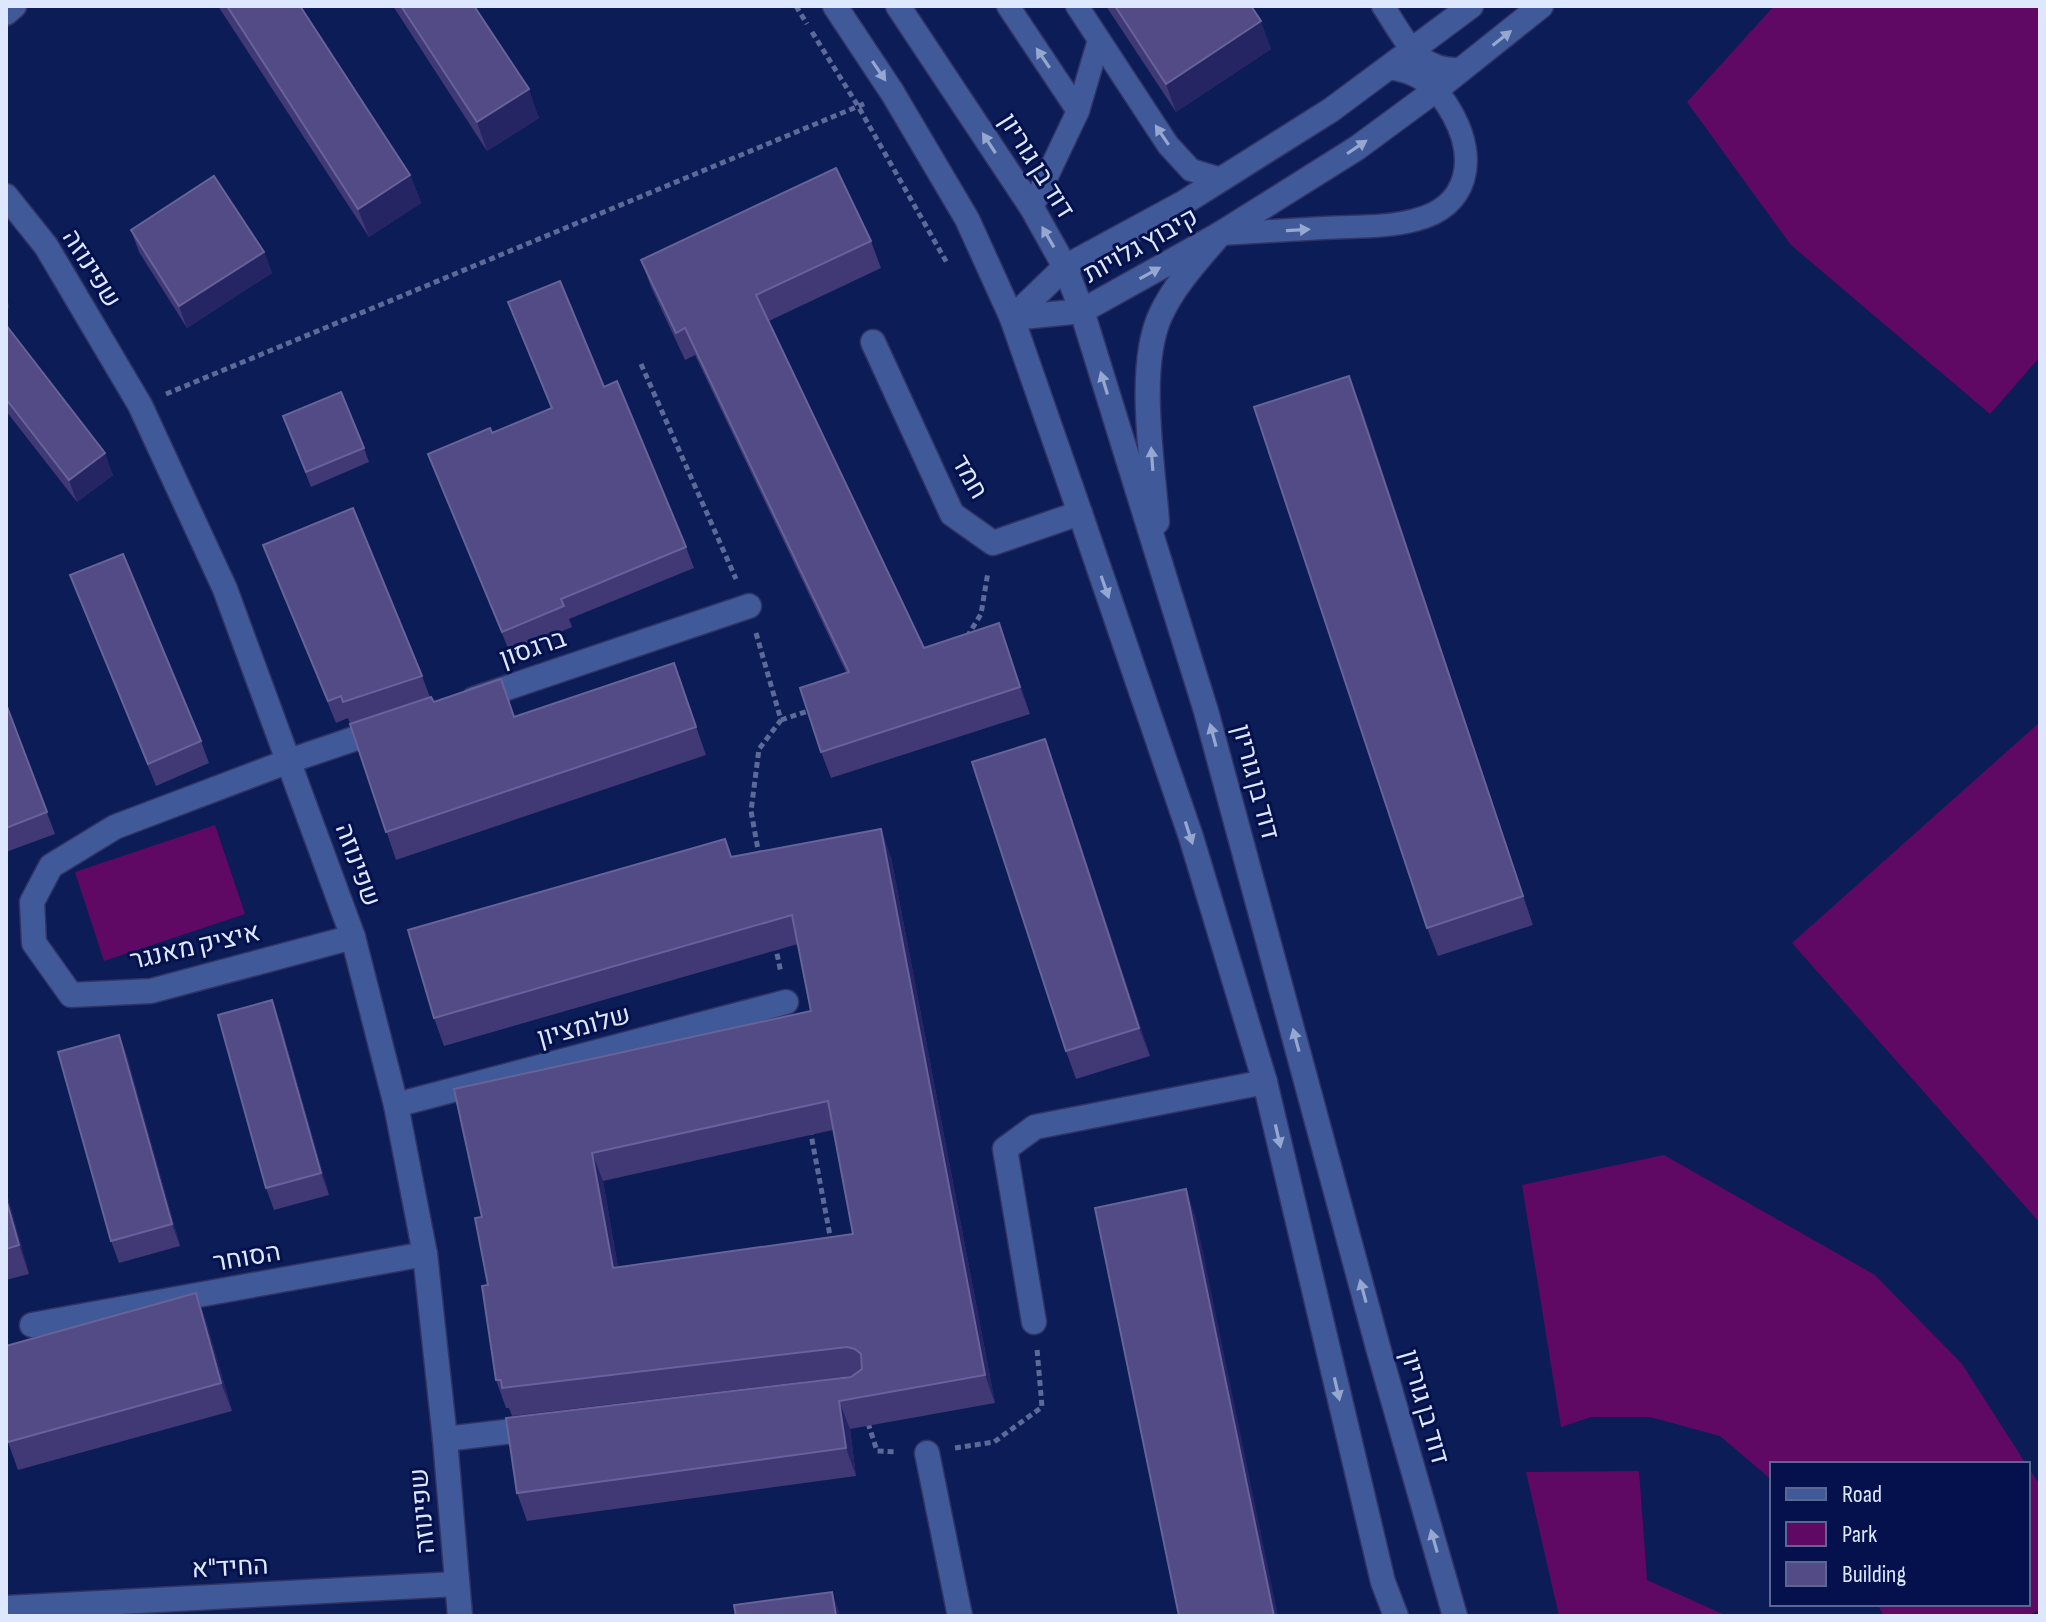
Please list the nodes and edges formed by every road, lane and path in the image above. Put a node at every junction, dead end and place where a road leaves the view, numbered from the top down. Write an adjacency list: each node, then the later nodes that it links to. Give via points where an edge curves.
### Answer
1 (14, 6): 10 (street)
2 (796, 6): 17 (path)
3 (835, 6): 16 (street, one-way to 16)
4 (898, 6): 21 (street, דוד בן גוריון, one-way to 4)
5 (1008, 6): 18 (lane, one-way to 5)
6 (1077, 6): 11 (lane)
7 (1383, 6): 12 (lane)
8 (1471, 6): 12 (street, קיבוץ גלויות)
9 (1541, 6): 14 (street, קיבוץ גלויות, one-way to 9)
10 (6, 13)
11 (1099, 40): 18 (lane); 19 (lane, one-way to 11, via 1191,170 1168,145)
12 (1411, 50): 13 (street, קיבוץ גלויות); 14 (lane, via 1436,67)
13 (1387, 68): 15 (lane, via 1413,73); 19 (street, קיבוץ גלויות)
14 (1463, 69): 15 (street, קיבוץ גלויות)
15 (1437, 89): 22 (street, קיבוץ גלויות, one-way to 15, via 1357,148); 22 (lane, one-way to 15, via 1390,223 1416,220 1437,210 1453,199 1467,163 1464,140)
16 (892, 92): 17 (path); 26 (street, via 967,219)
17 (858, 106): 23 (path); 28 (path)
18 (1078, 111): 21 (lane)
19 (1221, 179): 24 (street, קיבוץ גלויות)
20 (6, 196): 28 (street, שפינוזה, via 46,246)
21 (1032, 208): 24 (street, דוד בן גוריון, one-way to 21)
22 (1220, 234): 25 (street, קיבוץ גלויות, one-way to 22); 31 (street, one-way to 22, via 1148,394 1150,346 1182,279)
23 (947, 263)
24 (1065, 267): 25 (street, דוד בן גוריון); 26 (street, קיבוץ גלויות)
25 (1082, 311): 26 (street, קיבוץ גלויות); 31 (street, דוד בן גוריון, one-way to 25)
26 (1012, 318): 29 (street)
27 (873, 342): 30 (street, חמד, via 952,514)
28 (140, 405): 38 (street, שפינוזה, via 225,589)
29 (1080, 513): 30 (street); 41 (street, one-way to 41, via 1191,837)
30 (993, 543): 33 (path, via 981,614)
31 (1160, 564): 54 (street, דוד בן גוריון, one-way to 31, via 1206,711)
32 (749, 606): 34 (street, ברגסון)
33 (966, 638)
34 (452, 706)
35 (823, 706): 36 (path)
36 (781, 720)
37 (408, 721): 38 (street)
38 (289, 761): 39 (street, שפינוזה); 39 (street, איציק מאנגר, via 115,827 51,866 32,902 34,943 71,995 151,991)
39 (353, 937): 42 (street, שפינוזה)
40 (786, 1002): 42 (street, שלומציון)
41 (1265, 1082): 44 (street, via 1035,1127 1005,1149); 53 (street, one-way to 53, via 1383,1582)
42 (396, 1105): 43 (street, שפינוזה)
43 (425, 1254): 45 (street, הסוחר); 47 (street, שפינוזה)
44 (1034, 1322)
45 (32, 1325)
46 (568, 1424): 47 (street)
47 (445, 1439): 49 (street, שפינוזה)
48 (927, 1453): 52 (street)
49 (457, 1584): 50 (street, החיד"א); 51 (street, שפינוזה)
50 (6, 1608)
51 (460, 1616)
52 (960, 1616)
53 (1396, 1616)
54 (1455, 1616)

